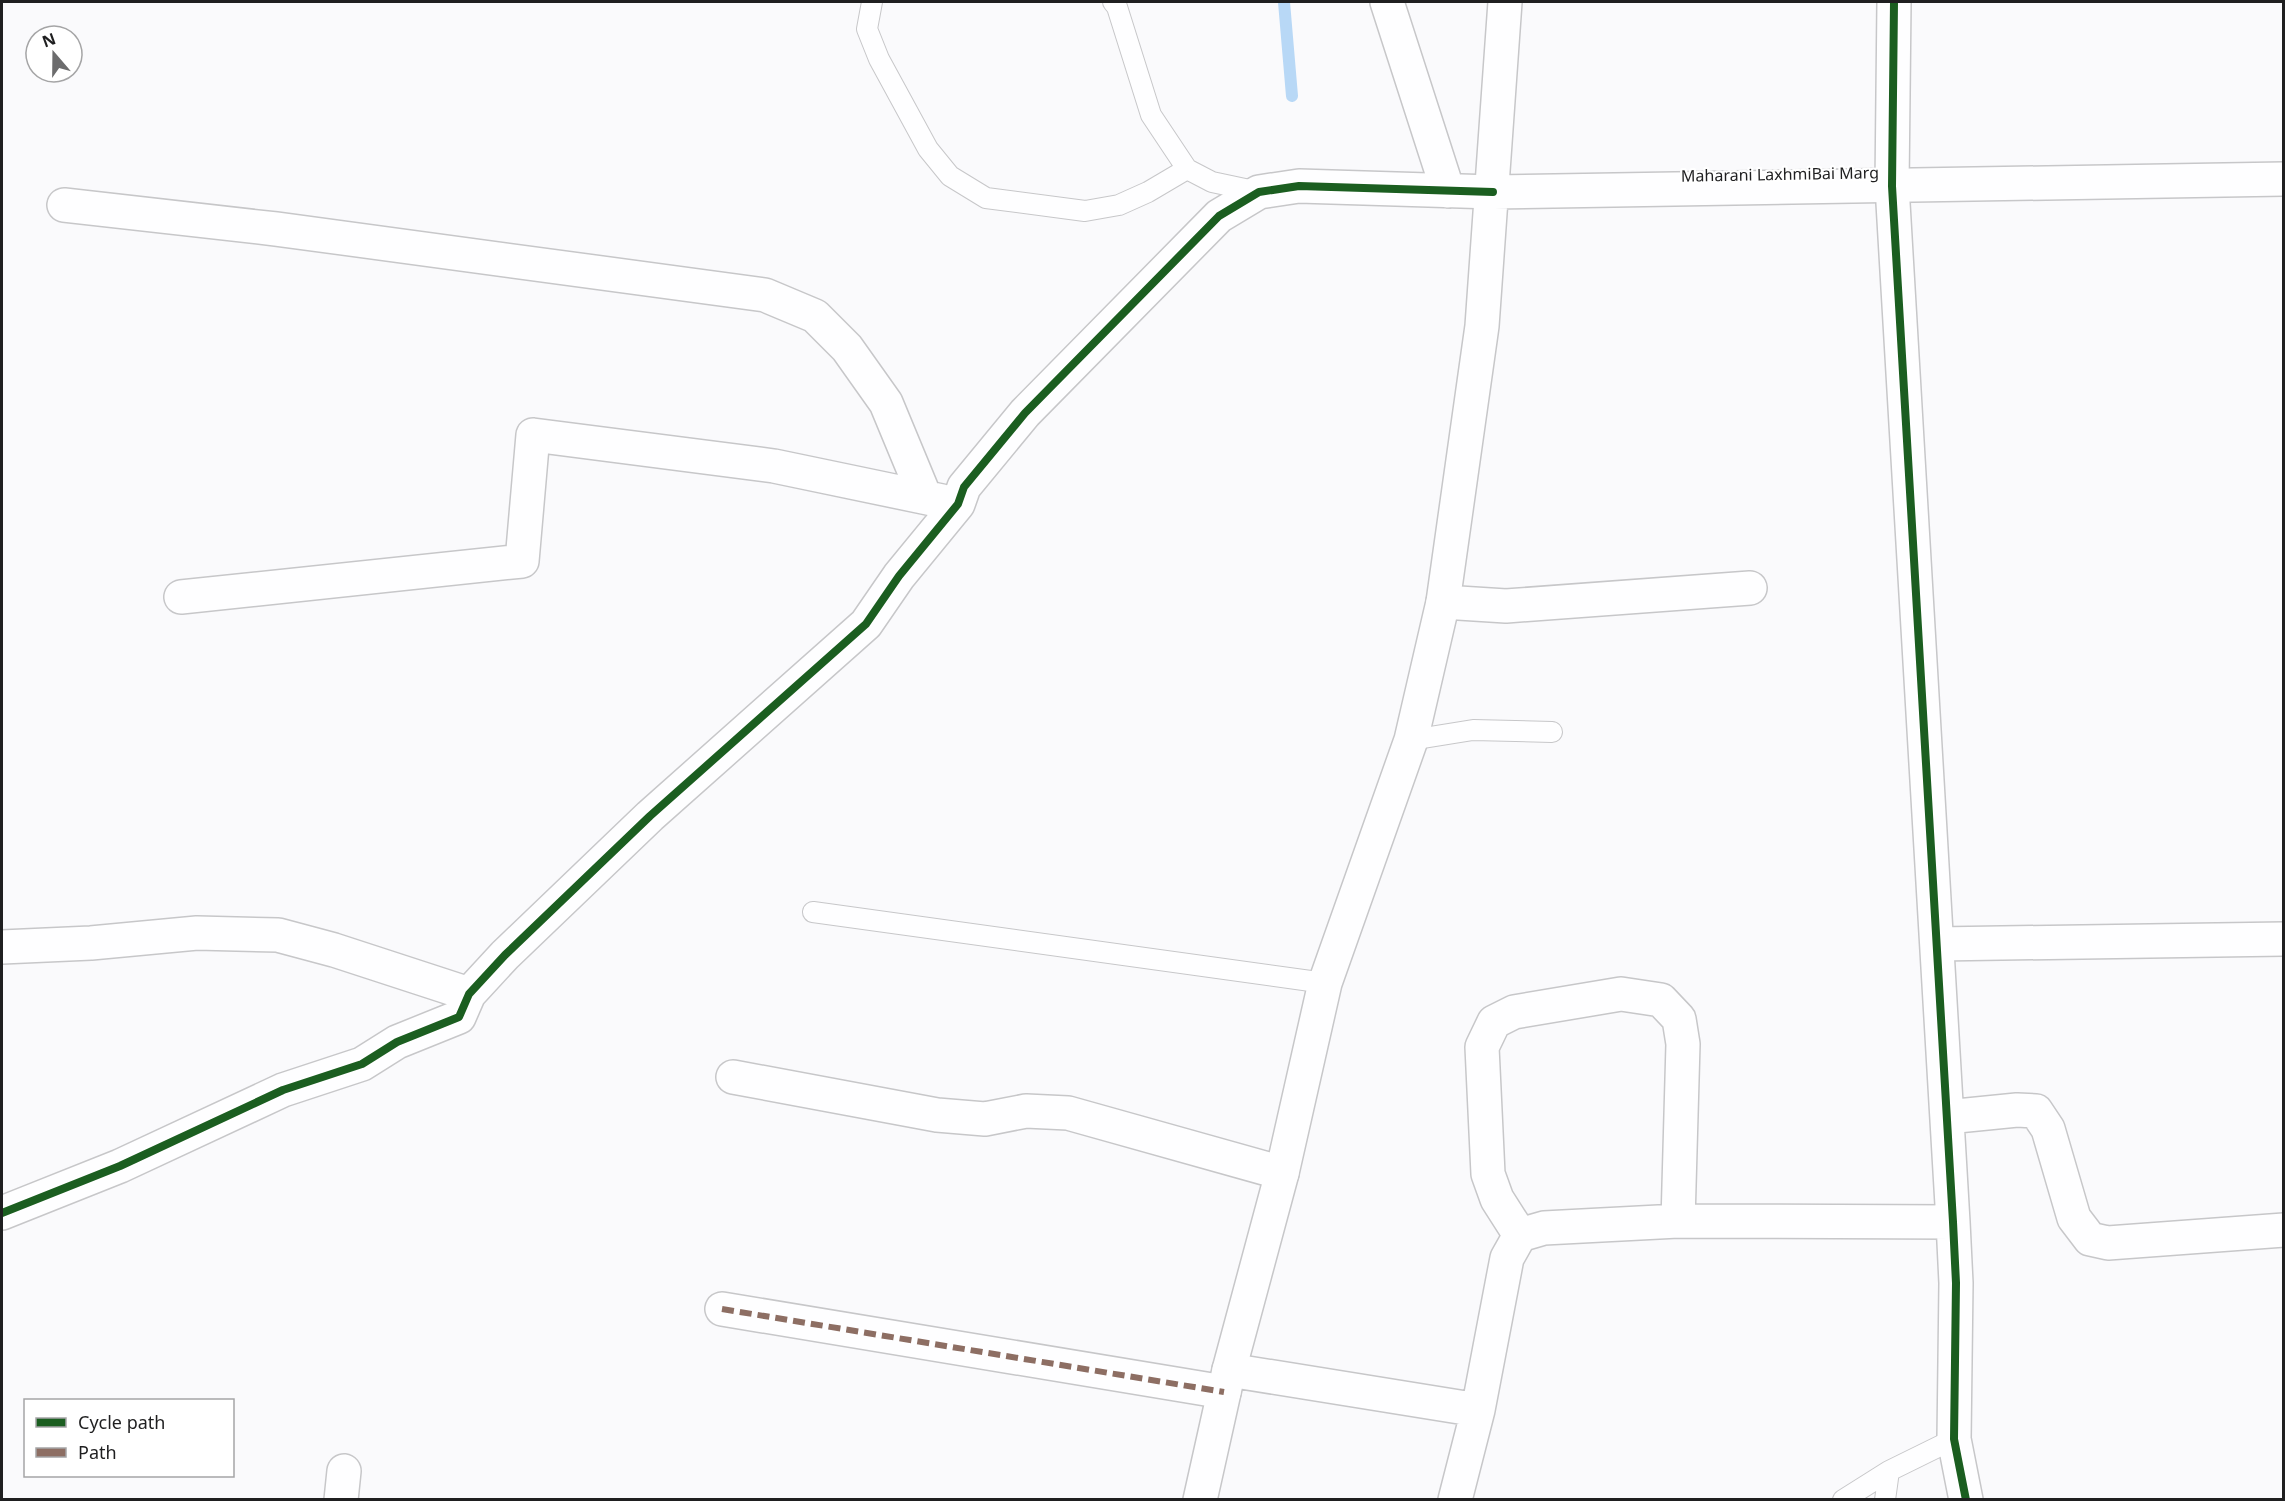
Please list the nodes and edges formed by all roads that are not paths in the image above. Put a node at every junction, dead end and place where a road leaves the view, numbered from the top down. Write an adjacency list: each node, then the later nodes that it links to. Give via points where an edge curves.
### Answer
1 (872, 2): 6 (lane, via 867,29 928,149 950,176 986,198 1085,211 1119,205)
2 (1113, 2): 6 (lane, via 1151,115)
3 (1387, 2): 9 (street)
4 (1504, 2): 11 (street)
5 (1894, 2): 8 (street)
6 (1187, 169): 10 (lane, via 1212,182)
7 (2283, 179): 8 (street, Maharani LaxhmiBai Marg)
8 (1892, 186): 11 (street, Maharani LaxhmiBai Marg); 22 (street)
9 (1448, 190): 10 (street, Maharani LaxhmiBai Marg, via 1299,186); 11 (street, Maharani LaxhmiBai Marg)
10 (1259, 192): 14 (street, via 1219,216 1025,413 964,487)
11 (1493, 192): 17 (street, via 1482,326)
12 (64, 205): 13 (street, via 276,229 765,295 815,316 847,348 886,403)
13 (925, 497): 14 (street); 16 (street, via 774,466 533,435 522,561)
14 (958, 504): 25 (street, via 899,576 866,624 650,816)
15 (1750, 588): 17 (street, via 1506,606)
16 (181, 597)
17 (1443, 602): 19 (street)
18 (1552, 732): 19 (lane, via 1473,730)
19 (1411, 741): 24 (street)
20 (813, 912): 24 (lane)
21 (2283, 939): 22 (street)
22 (1937, 944): 27 (street)
23 (2, 947): 25 (street, via 197,933 278,935)
24 (1325, 983): 28 (street)
25 (469, 994): 29 (street, via 459,1017 397,1042 362,1064 283,1090 120,1166)
26 (733, 1077): 28 (street, via 937,1115 985,1119 1026,1111 1068,1113)
27 (1947, 1117): 31 (street); 32 (street, via 2036,1111 2048,1129 2074,1218 2090,1239 2108,1243)
28 (1282, 1173): 35 (street)
29 (2, 1213)
30 (1678, 1221): 31 (street); 33 (street, via 1544,1228); 33 (street, via 1683,1044 1679,1018 1661,1000 1621,994 1514,1012 1494,1022 1482,1047 1488,1174 1497,1199)
31 (1953, 1222): 37 (street)
32 (2283, 1230)
33 (1520, 1236): 36 (street, via 1507,1258)
34 (722, 1309): 35 (street)
35 (1227, 1381): 36 (street); 39 (street)
36 (1478, 1410): 40 (street)
37 (1954, 1439): 38 (lane); 43 (street)
38 (1888, 1471): 41 (lane); 42 (lane)
39 (1200, 1500)
40 (1455, 1500)
41 (1843, 1500)
42 (1885, 1500)
43 (1965, 1500)

